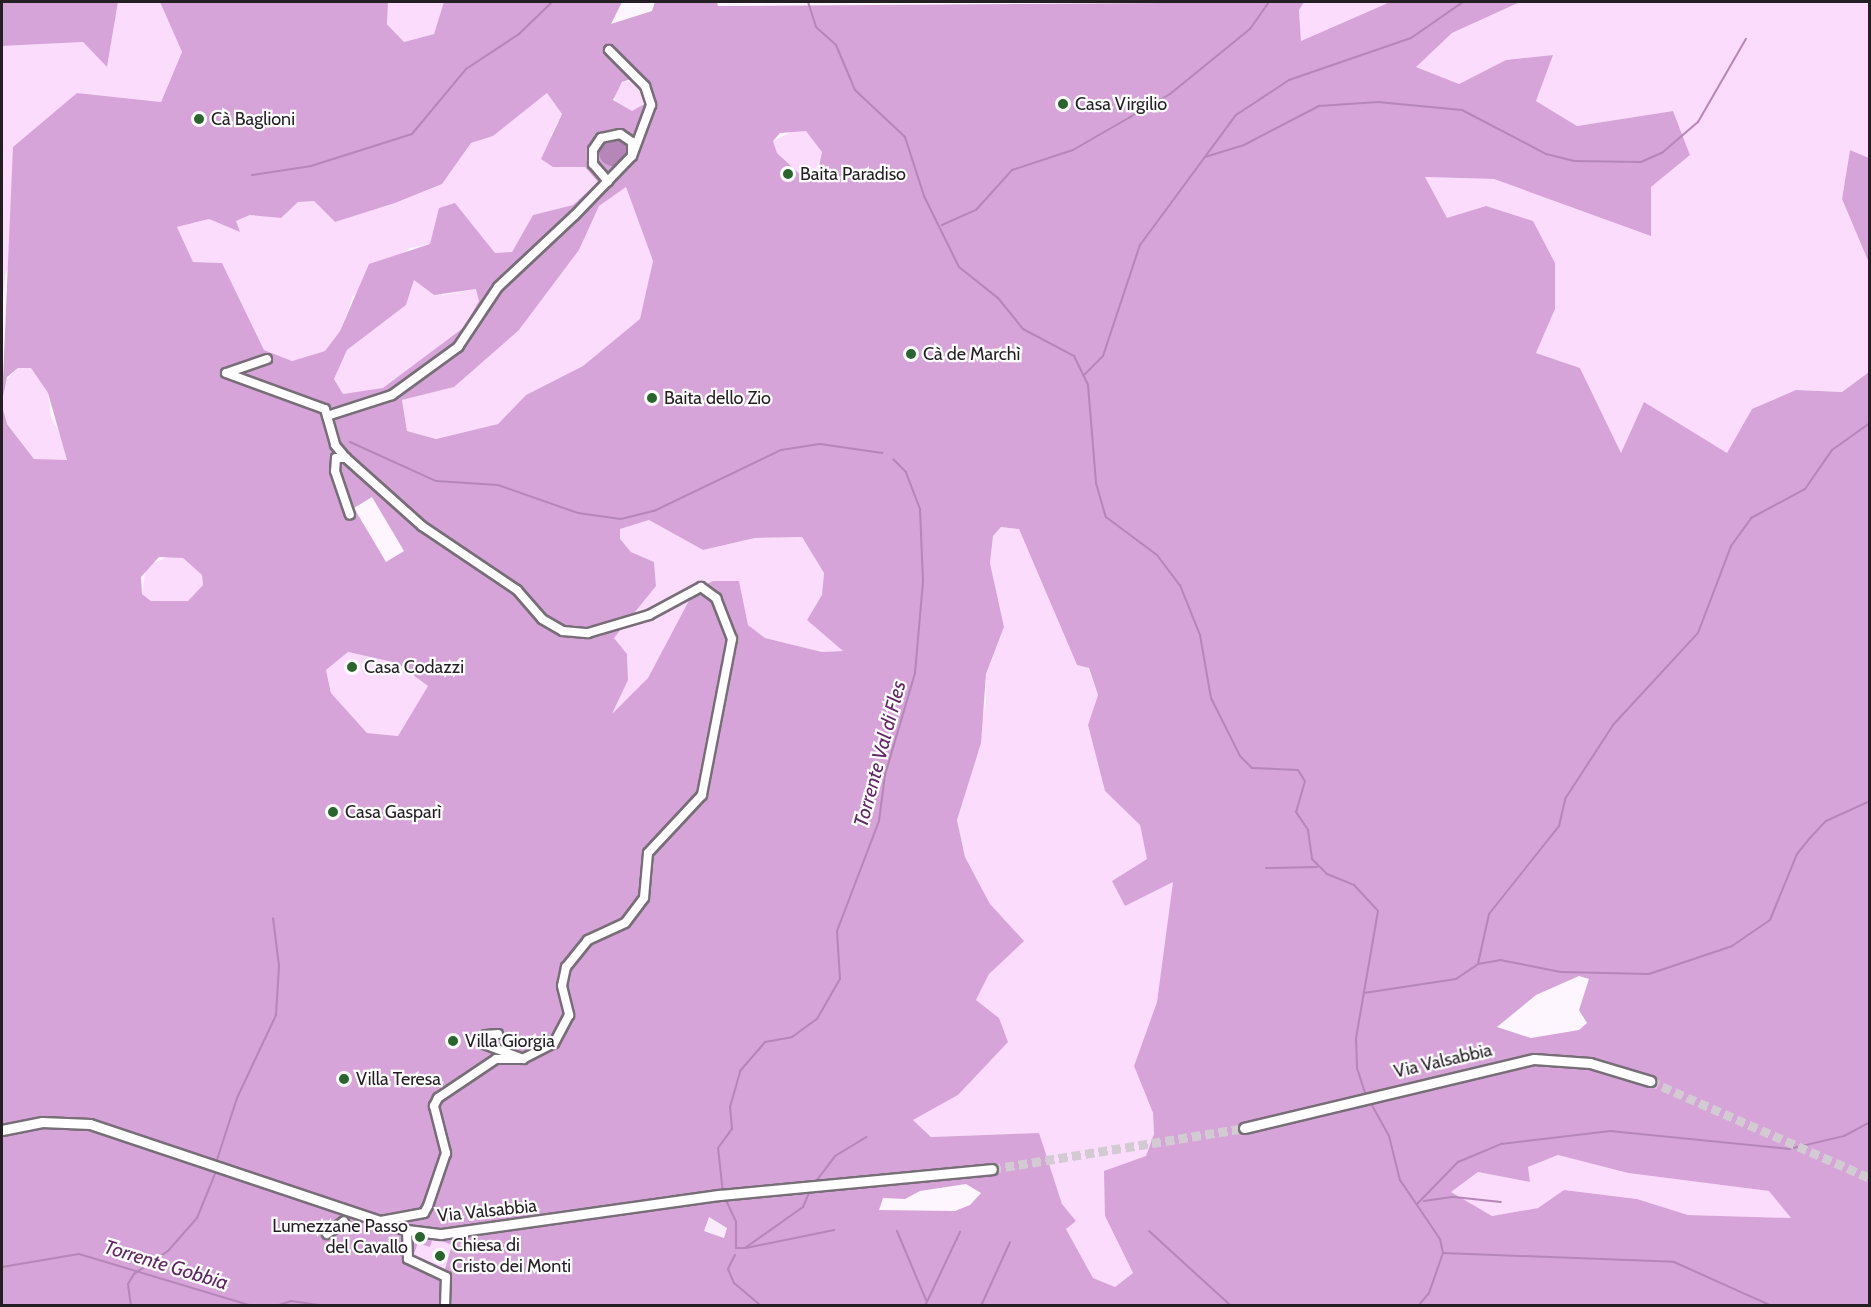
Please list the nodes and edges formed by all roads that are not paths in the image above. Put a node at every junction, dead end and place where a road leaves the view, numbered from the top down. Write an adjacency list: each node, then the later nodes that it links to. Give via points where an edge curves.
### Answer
1 (609, 50): 2 (street, via 645,86 651,105)
2 (632, 156): 3 (street); 3 (street, via 632,142 620,134 601,138 593,150 593,164)
3 (608, 181): 5 (street, via 498,287 458,347 430,372 392,395)
4 (267, 359): 5 (street, via 226,374 325,409)
5 (327, 416): 6 (street, via 335,445)
6 (346, 458): 7 (street, via 336,458 335,471); 9 (street, via 422,526 518,590 542,619 563,631 621,627 701,587 716,598 726,618 732,653 702,795 648,853 644,898 636,910 625,923 588,940 566,967 562,986 569,1015 560,1037)
7 (350, 515)
8 (498, 1034): 9 (street, via 486,1035 484,1044)
9 (523, 1059): 15 (street, via 496,1059 438,1098 434,1106 446,1153 428,1206 424,1213)
10 (1650, 1081): 11 (main road, Via Valsabbia, via 1590,1062 1552,1058 1500,1065)
11 (1248, 1127)
12 (2, 1130): 15 (main road, Via Valsabbia, via 56,1121 106,1128)
13 (992, 1169): 16 (main road, Via Valsabbia, via 718,1195 493,1230)
14 (344, 1221): 17 (street)
15 (381, 1221): 16 (main road, Via Valsabbia)
16 (407, 1230): 18 (street, via 408,1259 446,1277)
17 (327, 1234)
18 (445, 1305)

